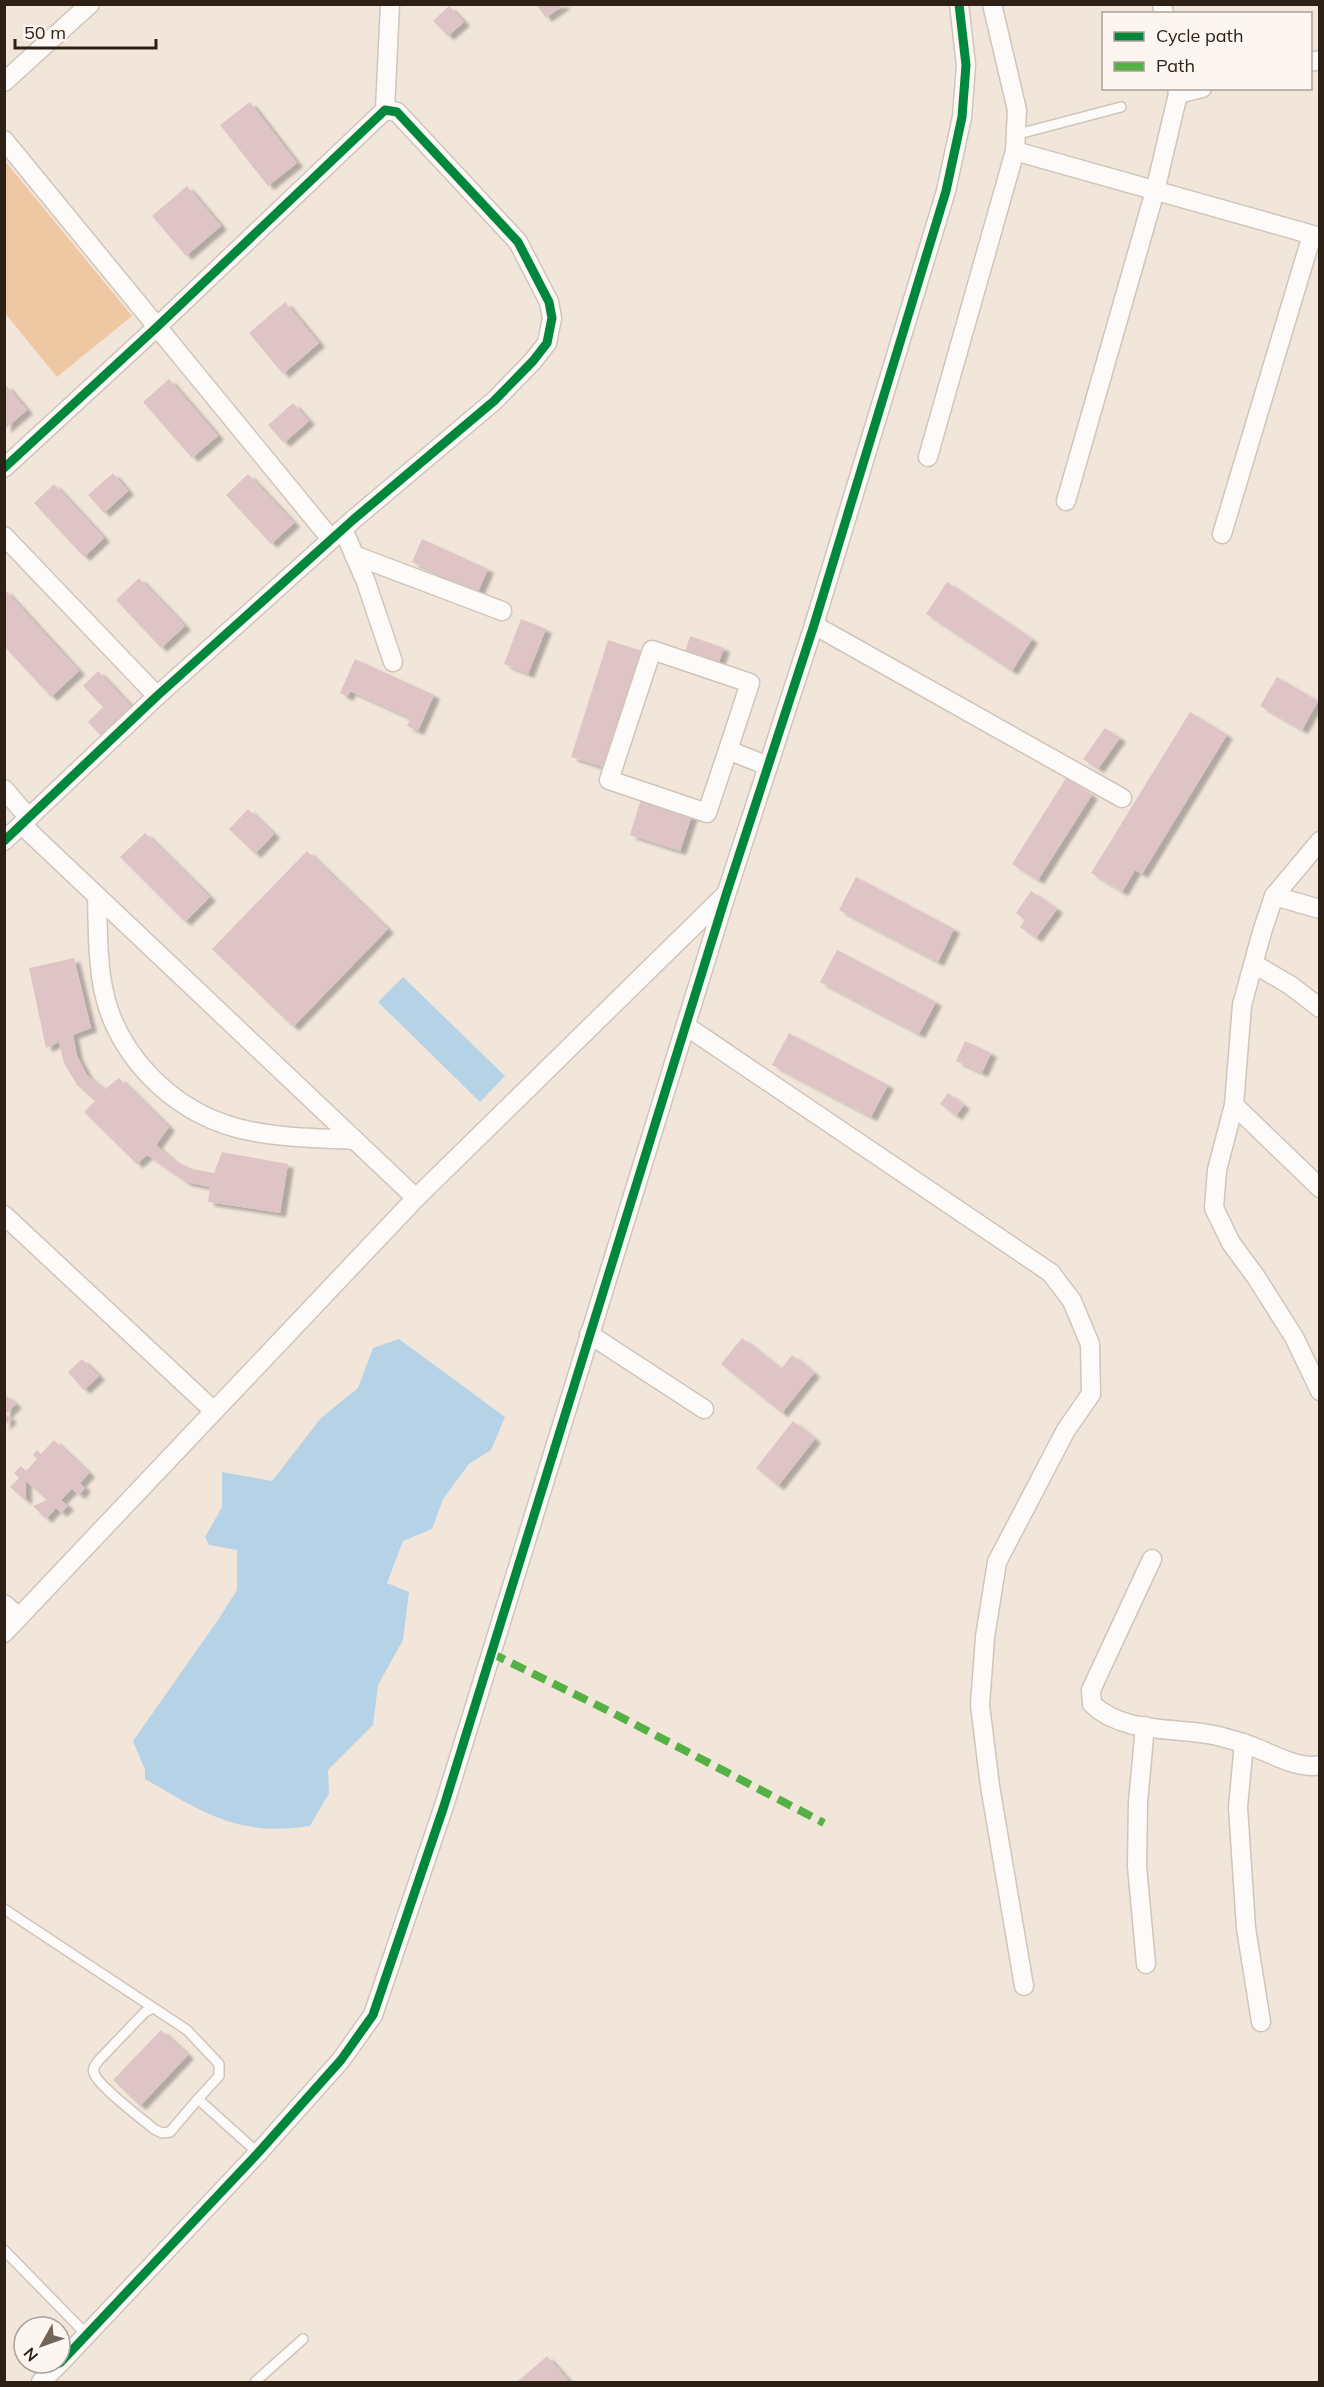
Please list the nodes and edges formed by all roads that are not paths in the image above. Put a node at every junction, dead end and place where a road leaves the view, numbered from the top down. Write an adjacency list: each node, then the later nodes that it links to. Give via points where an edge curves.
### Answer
1 (90, 4): 5 (street)
2 (390, 4): 8 (street)
3 (959, 4): 22 (street, via 966,65 962,117 946,191)
4 (992, 4): 10 (street, via 1017,110)
5 (4, 82)
6 (1178, 91): 11 (street)
7 (1121, 106): 10 (lane)
8 (385, 110): 13 (street); 17 (street, via 397,112 518,242 545,293 552,318 547,343 518,377)
9 (4, 141): 13 (street)
10 (1015, 143): 11 (street); 14 (street)
11 (1155, 191): 12 (street); 16 (street)
12 (1316, 236): 18 (street)
13 (158, 326): 15 (street); 17 (street)
14 (928, 457)
15 (4, 468)
16 (1066, 501)
17 (337, 534): 20 (street); 24 (street)
18 (1222, 534)
19 (4, 536): 24 (street)
20 (354, 555): 21 (street); 23 (street)
21 (502, 611)
22 (814, 625): 26 (street); 28 (street)
23 (393, 662)
24 (157, 696): 29 (street)
25 (728, 750): 25 (street, via 750,683 652,650 609,780 707,813); 26 (street)
26 (768, 766): 32 (street)
27 (4, 789): 29 (street)
28 (1122, 798)
29 (26, 821): 30 (street); 33 (street)
30 (4, 841)
31 (1320, 841): 34 (street)
32 (726, 895): 38 (street); 42 (street)
33 (98, 896): 40 (street); 40 (street, via 98,944 106,1001 132,1052 162,1089 197,1112 237,1128)
34 (1274, 896): 35 (street); 36 (street)
35 (1320, 909)
36 (1254, 964): 37 (street); 39 (street, via 1242,1005)
37 (1320, 1008)
38 (686, 1026): 44 (street); 57 (street, via 1051,1274 1072,1300 1090,1344 1091,1394 1066,1430 997,1562 985,1637 980,1705)
39 (1234, 1105): 41 (street); 45 (street, via 1217,1170 1214,1208 1230,1243 1294,1337)
40 (355, 1140): 42 (street)
41 (1320, 1188)
42 (416, 1198): 47 (street)
43 (4, 1215): 47 (street)
44 (589, 1334): 46 (street); 61 (street, via 444,1806 373,2015 341,2060)
45 (1320, 1391)
46 (704, 1409)
47 (214, 1411): 50 (street)
48 (1152, 1559): 52 (street, via 1091,1690 1092,1704 1100,1711 1116,1720)
49 (4, 1604): 50 (street)
50 (19, 1617): 51 (street)
51 (4, 1633)
52 (1145, 1726): 53 (street); 56 (street, via 1137,1866)
53 (1244, 1743): 54 (street, via 1298,1763); 59 (street, via 1238,1807 1246,1928)
54 (1320, 1765)
55 (4, 1909): 58 (lane)
56 (1146, 1964)
57 (1024, 1986)
58 (153, 2008): 60 (lane, via 193,2036 219,2064 219,2076); 60 (lane, via 99,2060 94,2074 162,2133 170,2132)
59 (1261, 2022)
60 (198, 2100): 61 (lane)
61 (258, 2153): 63 (street)
62 (4, 2250): 63 (lane)
63 (87, 2335): 65 (street)
64 (303, 2339): 66 (lane)
65 (72, 2351)
66 (255, 2382)

